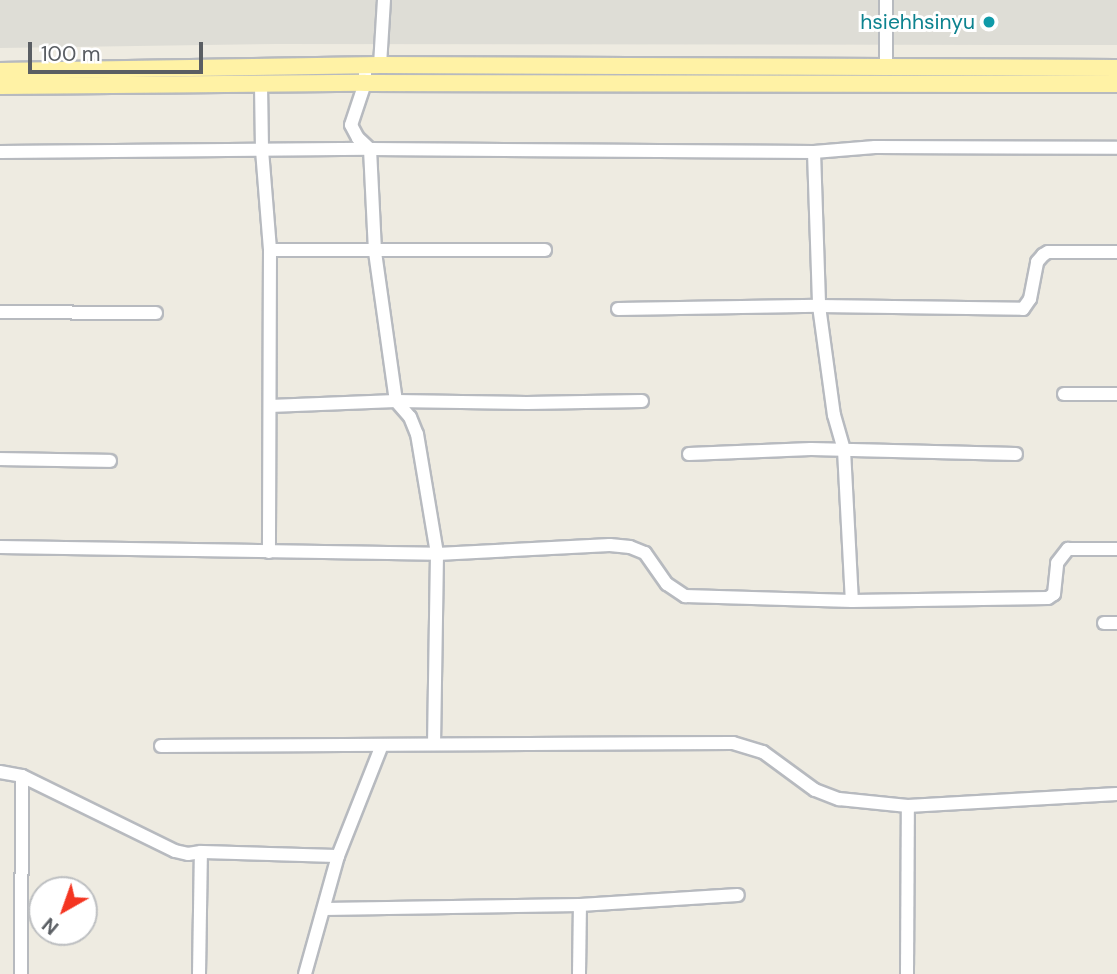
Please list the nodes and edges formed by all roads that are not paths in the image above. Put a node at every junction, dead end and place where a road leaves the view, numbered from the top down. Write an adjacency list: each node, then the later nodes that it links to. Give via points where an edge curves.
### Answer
1 (384, 0): 3 (street)
2 (886, 0): 4 (street)
3 (372, 65): 4 (main road); 6 (main road); 7 (street)
4 (886, 65): 5 (main road)
5 (1117, 68)
6 (0, 71)
7 (365, 83): 8 (main road); 9 (main road); 12 (street, via 351,125)
8 (1117, 84)
9 (261, 85): 10 (main road); 13 (street)
10 (0, 86)
11 (1117, 148): 15 (street, via 875,147)
12 (370, 149): 13 (street); 15 (street); 18 (street)
13 (262, 150): 14 (street); 16 (street)
14 (0, 152)
15 (814, 152): 20 (street)
16 (270, 250): 18 (street); 28 (street)
17 (545, 250): 18 (street)
18 (375, 252): 26 (street)
19 (1117, 252): 20 (street, via 1042,255 1023,309)
20 (819, 306): 21 (street); 29 (street, via 834,415)
21 (618, 309)
22 (0, 312): 23 (street)
23 (156, 313)
24 (1064, 394): 25 (street)
25 (1117, 394)
26 (396, 401): 27 (street); 28 (street); 37 (street, via 417,434)
27 (642, 401)
28 (270, 406): 36 (street)
29 (844, 450): 30 (street); 31 (street); 38 (street)
30 (689, 454)
31 (1016, 454)
32 (0, 459): 33 (street)
33 (110, 461)
34 (0, 547): 36 (street)
35 (1117, 549): 38 (street, via 1068,549 1057,563 1054,594 1048,598)
36 (269, 552): 37 (street)
37 (438, 554): 38 (street, via 630,547 645,553 667,584 685,597); 39 (street)
38 (852, 601)
39 (434, 743): 40 (street); 45 (street, via 733,743 763,752 827,797)
40 (382, 745): 41 (street); 47 (street)
41 (160, 746)
42 (0, 772): 43 (street)
43 (22, 776): 46 (street, via 174,851); 51 (street)
44 (1117, 794): 45 (street)
45 (908, 806): 55 (street)
46 (201, 852): 47 (street); 52 (street)
47 (338, 856): 50 (street)
48 (738, 895): 49 (street)
49 (580, 905): 50 (street); 54 (street)
50 (324, 909): 53 (street)
51 (21, 974)
52 (199, 974)
53 (305, 974)
54 (579, 974)
55 (907, 974)

